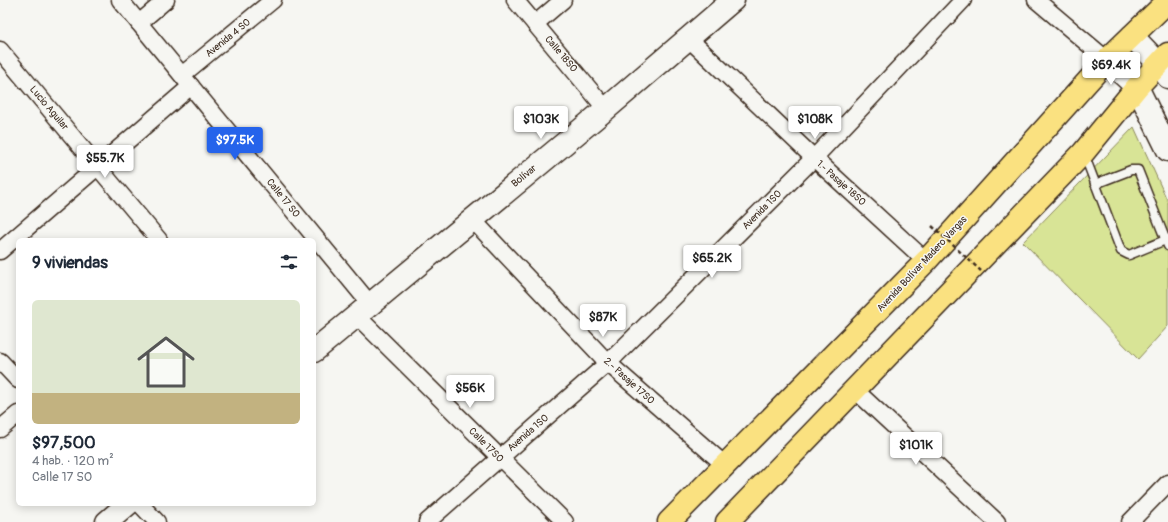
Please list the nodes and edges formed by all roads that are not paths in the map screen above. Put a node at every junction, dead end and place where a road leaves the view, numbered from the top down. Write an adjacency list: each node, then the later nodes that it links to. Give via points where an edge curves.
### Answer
1 (120, 0): 10 (street, Calle 17 SO)
2 (166, 0): 10 (street)
3 (273, 0): 17 (street, Avenida 4 SO)
4 (515, 0): 11 (street, Calle 18SO)
5 (563, 0): 11 (street)
6 (733, 0): 13 (street, Bolívar)
7 (962, 0): 22 (street, Avenida 1SO)
8 (1036, 0): 15 (street)
9 (1168, 1): 12 (main road, Avenida Bolívar Madero Vargas)
10 (139, 23): 17 (street, Calle 17 SO)
11 (535, 24): 19 (street, Calle 18SO)
12 (1132, 36): 15 (main road, Avenida Bolívar Madero Vargas); 16 (street)
13 (688, 38): 19 (street, Bolívar); 22 (street, 1.- Pasaje 18SO)
14 (0, 50): 23 (street, Lucio Aguilar)
15 (1107, 60): 18 (street); 31 (main road, Avenida Bolívar Madero Vargas)
16 (1165, 65): 18 (main road)
17 (187, 81): 23 (street, Avenida 4 SO); 27 (street, Calle 17 SO)
18 (1137, 87): 20 (street); 21 (main road)
19 (606, 108): 25 (street, Bolívar)
20 (1168, 150)
21 (1083, 153): 24 (lane); 37 (main road)
22 (814, 158): 31 (street, 1.- Pasaje 18SO); 35 (street, Avenida 1SO)
23 (98, 167): 26 (street, Lucio Aguilar); 30 (street, Avenida 4 SO)
24 (1095, 184): 28 (lane, via 1121,251 1130,255); 28 (lane, via 1131,170 1138,170)
25 (472, 219): 32 (street, Bolívar); 35 (street, 2.- Pasaje 17SO)
26 (157, 238)
27 (308, 238)
28 (1167, 242)
29 (316, 249): 32 (street, Calle 17 SO)
30 (0, 251)
31 (926, 261): 41 (main road, Avenida Bolívar Madero Vargas)
32 (363, 310): 33 (street, Bolívar); 40 (street, Calle 17SO)
33 (316, 349)
34 (0, 362): 36 (street)
35 (608, 363): 40 (street, Avenida 1SO); 41 (street, 2.- Pasaje 17SO)
36 (16, 378)
37 (854, 389): 50 (main road); 51 (street)
38 (16, 416): 39 (street)
39 (0, 429)
40 (499, 458): 47 (street, Avenida 1SO); 48 (street, Calle 17SO)
41 (726, 466): 49 (main road, Avenida Bolívar Madero Vargas)
42 (1168, 483): 52 (street)
43 (126, 506): 45 (street)
44 (142, 506): 46 (street)
45 (107, 522)
46 (157, 522)
47 (427, 522)
48 (565, 522)
49 (669, 522)
50 (727, 522)
51 (997, 522)
52 (1130, 522)

